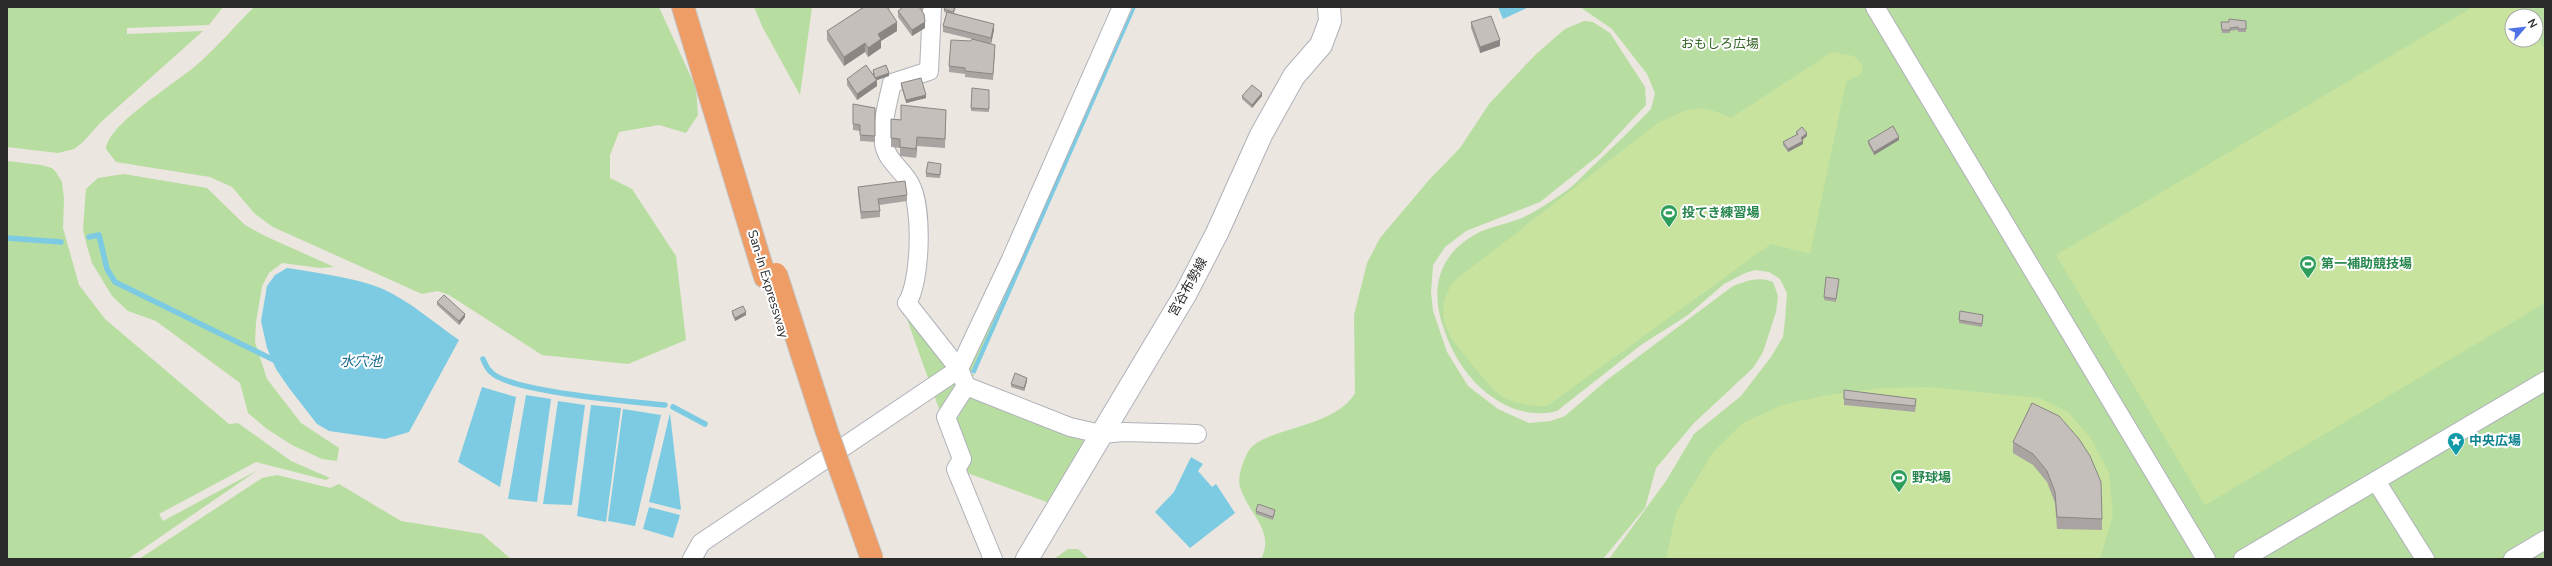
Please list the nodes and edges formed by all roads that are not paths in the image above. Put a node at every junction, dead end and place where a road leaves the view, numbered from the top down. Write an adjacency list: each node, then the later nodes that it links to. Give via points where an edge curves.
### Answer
1 (683, 7): 7 (highway, San-In Expressway)
2 (696, 7): 7 (highway, San-In Expressway)
3 (932, 7): 8 (street, via 929,71 892,83 885,113 884,144 886,152 910,183 916,196 920,242 913,294 907,303)
4 (1122, 7): 8 (street, via 1011,259)
5 (1329, 7): 11 (street, 宮谷布勢線, via 1330,21 1321,45 1294,76 1261,135 1217,233 1186,293)
6 (1875, 7): 20 (street)
7 (771, 276): 16 (highway, San-In Expressway); 17 (highway, San-In Expressway, bridge)
8 (959, 369): 10 (street); 15 (street, via 701,543)
9 (2545, 381): 13 (street)
10 (966, 386): 11 (street, via 1070,427); 18 (street, via 946,417 962,459 956,469)
11 (1101, 434): 12 (street); 19 (street, 宮谷布勢線)
12 (1197, 434)
13 (2376, 481): 21 (street); 22 (street)
14 (2545, 540): 23 (street)
15 (692, 559)
16 (861, 559)
17 (872, 559)
18 (993, 559)
19 (1027, 559)
20 (2206, 559)
21 (2243, 559)
22 (2425, 559)
23 (2514, 559)

